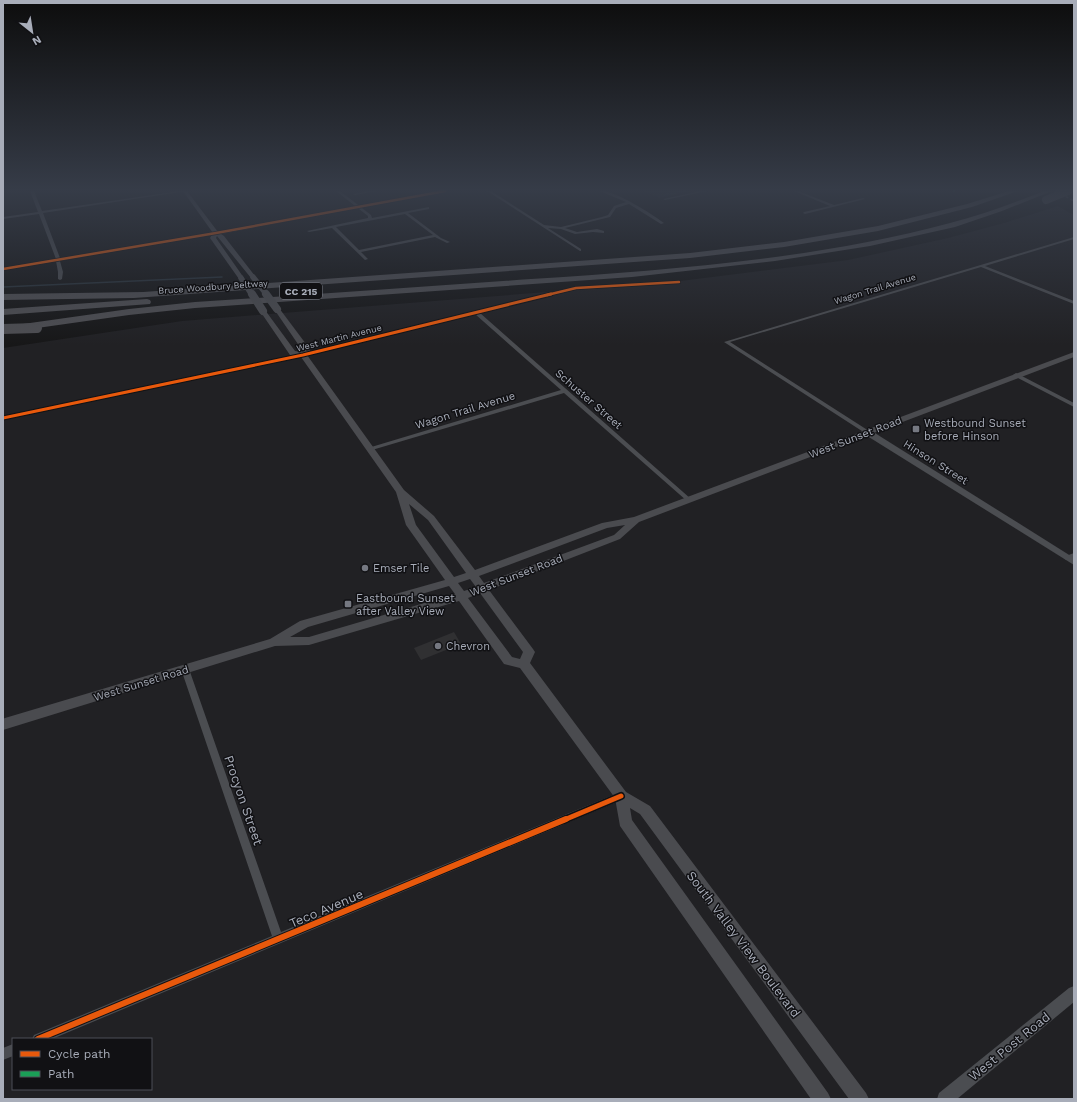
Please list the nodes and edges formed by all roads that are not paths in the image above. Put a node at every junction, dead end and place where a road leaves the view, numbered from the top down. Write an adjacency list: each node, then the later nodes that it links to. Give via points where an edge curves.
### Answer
1 (52, 242): 15 (street)
2 (161, 242): 15 (street)
3 (216, 242): 30 (main road, bridge, via 293,352)
4 (226, 242): 30 (main road, bridge, via 306,350)
5 (349, 242): 13 (street)
6 (403, 242): 13 (street)
7 (568, 242): 12 (street)
8 (802, 242): 21 (highway, Bruce Woodbury Beltway / CC 215, via 721,254)
9 (845, 242): 25 (highway, Bruce Woodbury Beltway / CC 215, via 757,256 632,269)
10 (874, 242): 19 (highway, CC 215, via 747,263)
11 (1059, 242): 16 (street, Wagon Trail Avenue)
12 (580, 250)
13 (358, 251): 14 (street)
14 (366, 259)
15 (58, 260): 17 (street); 18 (street, via 62,274)
16 (982, 266): 23 (street); 28 (street, Wagon Trail Avenue)
17 (3, 269)
18 (60, 279)
19 (536, 281): 27 (highway, bridge, via 400,296); 27 (highway, CC 215, via 195,305)
20 (678, 282): 26 (street, West Martin Avenue, via 576,288)
21 (162, 293): 22 (highway); 24 (highway, Bruce Woodbury Beltway / CC 215)
22 (3, 297)
23 (1074, 304)
24 (3, 305)
25 (3, 312)
26 (477, 312): 30 (street, West Martin Avenue); 32 (street, Schuster Street)
27 (3, 330)
28 (726, 342): 35 (street, Hinson Street)
29 (1074, 354): 31 (main road, West Sunset Road)
30 (303, 355): 34 (street, West Martin Avenue); 36 (main road)
31 (1016, 376): 33 (street); 35 (main road, West Sunset Road)
32 (565, 391): 36 (street, Wagon Trail Avenue); 38 (street, Schuster Street)
33 (1074, 405)
34 (3, 418)
35 (867, 432): 38 (main road, West Sunset Road); 40 (street, Hinson Street)
36 (370, 449): 37 (main road)
37 (401, 492): 41 (main road, via 430,518); 42 (main road, via 411,525)
38 (689, 500): 39 (main road, West Sunset Road)
39 (636, 520): 41 (main road, West Sunset Road, via 606,525); 43 (main road, West Sunset Road, via 617,537)
40 (1072, 558)
41 (473, 575): 42 (main road, West Sunset Road); 43 (main road)
42 (451, 582): 44 (main road); 45 (main road, West Sunset Road, via 304,624)
43 (483, 588): 44 (main road, West Sunset Road); 46 (main road, via 529,652)
44 (462, 596): 45 (main road, West Sunset Road, via 309,641); 46 (main road, via 508,661)
45 (274, 642): 47 (main road, West Sunset Road)
46 (524, 664): 49 (main road, South Valley View Boulevard)
47 (185, 670): 48 (main road, West Sunset Road); 50 (street, Procyon Street)
48 (5, 723)
49 (622, 796): 50 (street, Teco Avenue); 53 (main road, South Valley View Boulevard, via 625,822); 54 (main road, South Valley View Boulevard, via 645,810)
50 (278, 939): 52 (street, Teco Avenue)
51 (1074, 993): 55 (street, West Post Road)
52 (40, 1038)
53 (822, 1099)
54 (860, 1099)
55 (945, 1099)

